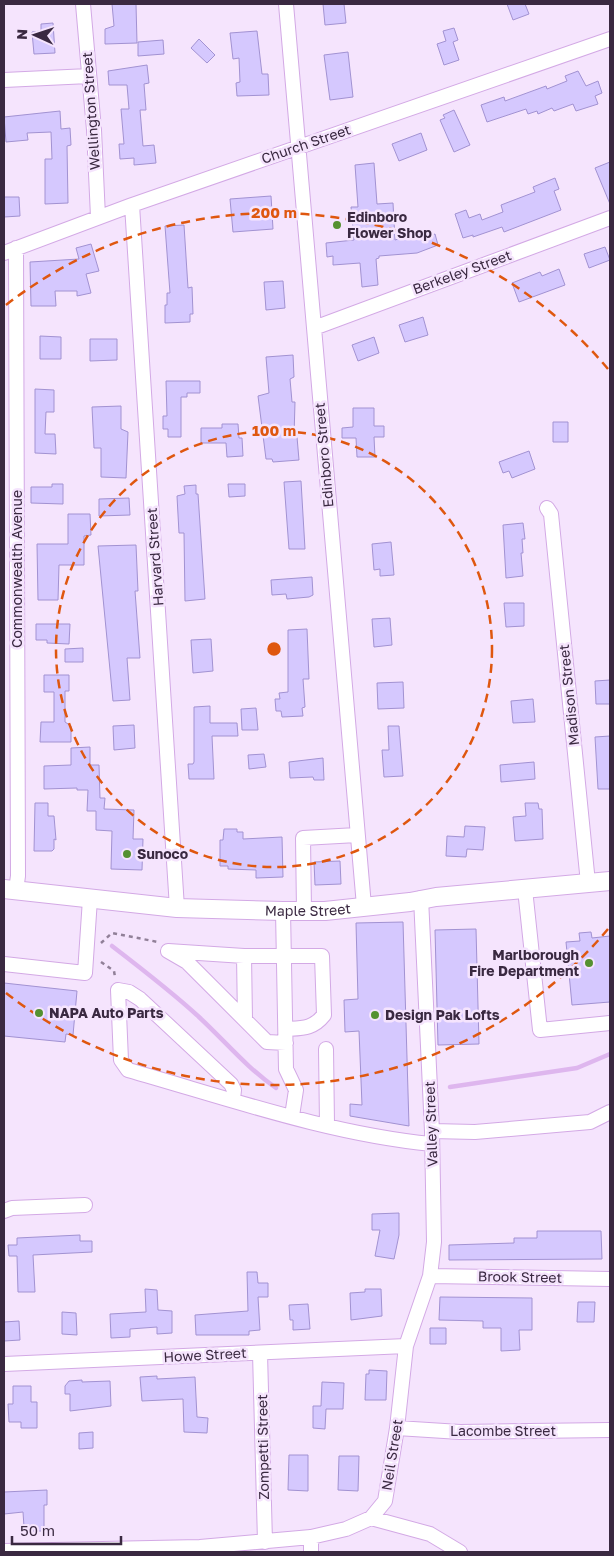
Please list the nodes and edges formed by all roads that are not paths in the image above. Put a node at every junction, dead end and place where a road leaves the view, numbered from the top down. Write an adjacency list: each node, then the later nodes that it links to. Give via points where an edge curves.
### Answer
1 (83, 4): 4 (street, Wellington Street)
2 (286, 4): 6 (street, Edinboro Street)
3 (610, 39): 6 (street, Church Street)
4 (89, 76): 5 (street); 8 (street, Wellington Street)
5 (4, 80)
6 (298, 147): 7 (street, Church Street); 11 (street, Edinboro Street)
7 (132, 205): 8 (street, Church Street); 21 (street, Harvard Street)
8 (98, 217): 10 (street, Church Street)
9 (610, 218): 11 (street, Berkeley Street)
10 (10, 251): 16 (street, Commonwealth Avenue, via 18,876)
11 (314, 328): 13 (street, Edinboro Street)
12 (547, 508): 15 (street, Madison Street, via 551,514)
13 (357, 835): 20 (street, Edinboro Street); 23 (street, via 304,838)
14 (610, 881): 15 (main road, Maple Street)
15 (588, 883): 17 (main road, Maple Street)
16 (10, 889): 19 (main road, Maple Street)
17 (525, 889): 18 (main road, Maple Street); 28 (street, via 540,1030)
18 (421, 898): 20 (main road, Maple Street); 35 (street, Valley Street)
19 (90, 900): 21 (main road, Maple Street); 26 (street, via 85,973)
20 (364, 906): 23 (main road, Maple Street)
21 (177, 908): 22 (main road, Maple Street)
22 (283, 911): 23 (main road, Maple Street); 25 (street)
23 (304, 911)
24 (244, 956): 25 (street); 27 (street); 27 (street, via 168,951 187,962)
25 (285, 957): 29 (street); 29 (street, via 322,956 324,1015 318,1023)
26 (4, 964)
27 (245, 1019): 29 (street, via 267,1042)
28 (610, 1023)
29 (286, 1036): 33 (street, via 286,1069 296,1090)
30 (326, 1050): 34 (street)
31 (232, 1100): 31 (street, via 234,1090 231,1084 140,999 130,992 118,990 121,1060 128,1070); 33 (street)
32 (610, 1112): 35 (street, via 590,1122)
33 (292, 1116): 34 (street)
34 (327, 1124): 35 (street, via 392,1140)
35 (432, 1138): 38 (street, Valley Street, via 434,1242)
36 (85, 1205): 37 (street)
37 (4, 1211)
38 (430, 1276): 39 (street, Brook Street); 40 (street, Valley Street)
39 (610, 1279)
40 (406, 1346): 41 (street, Howe Street); 43 (street, Neil Street)
41 (260, 1352): 42 (street, Howe Street); 47 (street, Zompetti Street)
42 (4, 1364)
43 (397, 1428): 44 (street, Lacombe Street, via 460,1432); 45 (street, Neil Street, via 385,1501)
44 (610, 1430)
45 (371, 1518): 46 (street, via 346,1529); 51 (street, via 430,1534)
46 (311, 1537): 47 (street); 50 (street)
47 (274, 1545): 48 (street)
48 (200, 1550): 49 (street)
49 (4, 1551)
50 (311, 1552)
51 (460, 1552)

